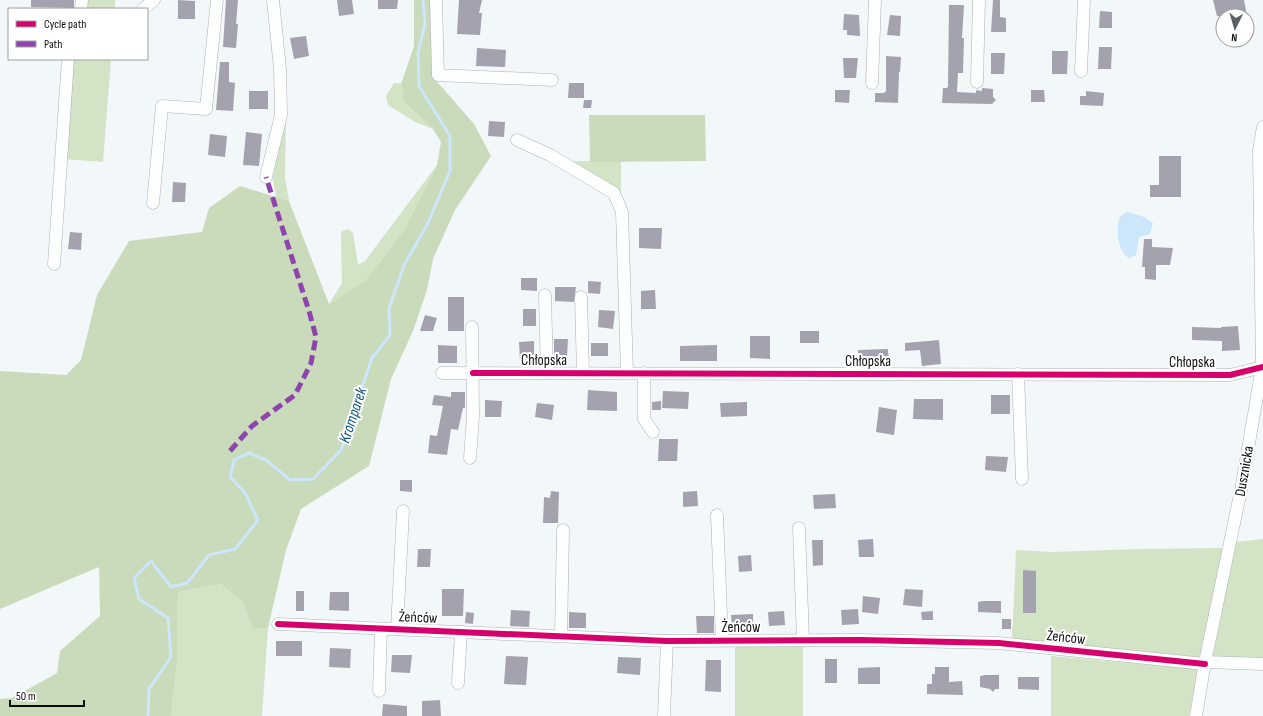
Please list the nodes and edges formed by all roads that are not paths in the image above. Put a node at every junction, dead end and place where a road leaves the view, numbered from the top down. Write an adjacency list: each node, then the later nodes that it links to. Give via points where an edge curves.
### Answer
1 (154, 0): 8 (street)
2 (217, 0): 17 (street, via 206,109 162,106)
3 (273, 0): 16 (street, via 280,69 281,116)
4 (436, 0): 11 (street, via 438,75)
5 (876, 0): 13 (street)
6 (979, 0): 12 (street)
7 (1084, 0): 10 (street)
8 (144, 8)
9 (68, 60): 18 (street)
10 (1081, 71)
11 (552, 80)
12 (976, 82)
13 (872, 84)
14 (1263, 127): 22 (street, Dusznicka, via 1259,150)
15 (517, 140): 27 (street, via 550,155 614,193 622,212)
16 (266, 177)
17 (153, 203)
18 (54, 264)
19 (545, 295): 25 (street)
20 (581, 297): 26 (street)
21 (472, 327): 24 (street)
22 (1263, 367): 29 (street, Chłopska, via 1230,375); 45 (street, Dusznicka, via 1241,490)
23 (442, 373): 24 (street, Chłopska)
24 (473, 373): 25 (street, Chłopska); 31 (street)
25 (547, 373): 26 (street, Chłopska)
26 (582, 373): 27 (street, Chłopska)
27 (627, 373): 28 (street, Chłopska)
28 (644, 373): 29 (street, Chłopska); 30 (street, via 644,419)
29 (1018, 374): 32 (street)
30 (652, 432)
31 (470, 458)
32 (1022, 479)
33 (404, 511): 39 (street)
34 (716, 515): 42 (street)
35 (799, 528): 43 (street)
36 (563, 530): 41 (street)
37 (278, 624): 38 (street, Żeńców)
38 (381, 628): 39 (street, Żeńców); 48 (street)
39 (397, 629): 40 (street, Żeńców)
40 (461, 632): 41 (street, Żeńców); 47 (street)
41 (561, 636): 44 (street, Żeńców)
42 (722, 640): 43 (street, Żeńców); 44 (street, Żeńców)
43 (803, 640): 45 (street, Żeńców, via 999,643)
44 (667, 641): 49 (street)
45 (1205, 663): 46 (street, Żeńców); 50 (street, Dusznicka)
46 (1263, 664)
47 (458, 683)
48 (379, 691)
49 (664, 715)
50 (1196, 716)

